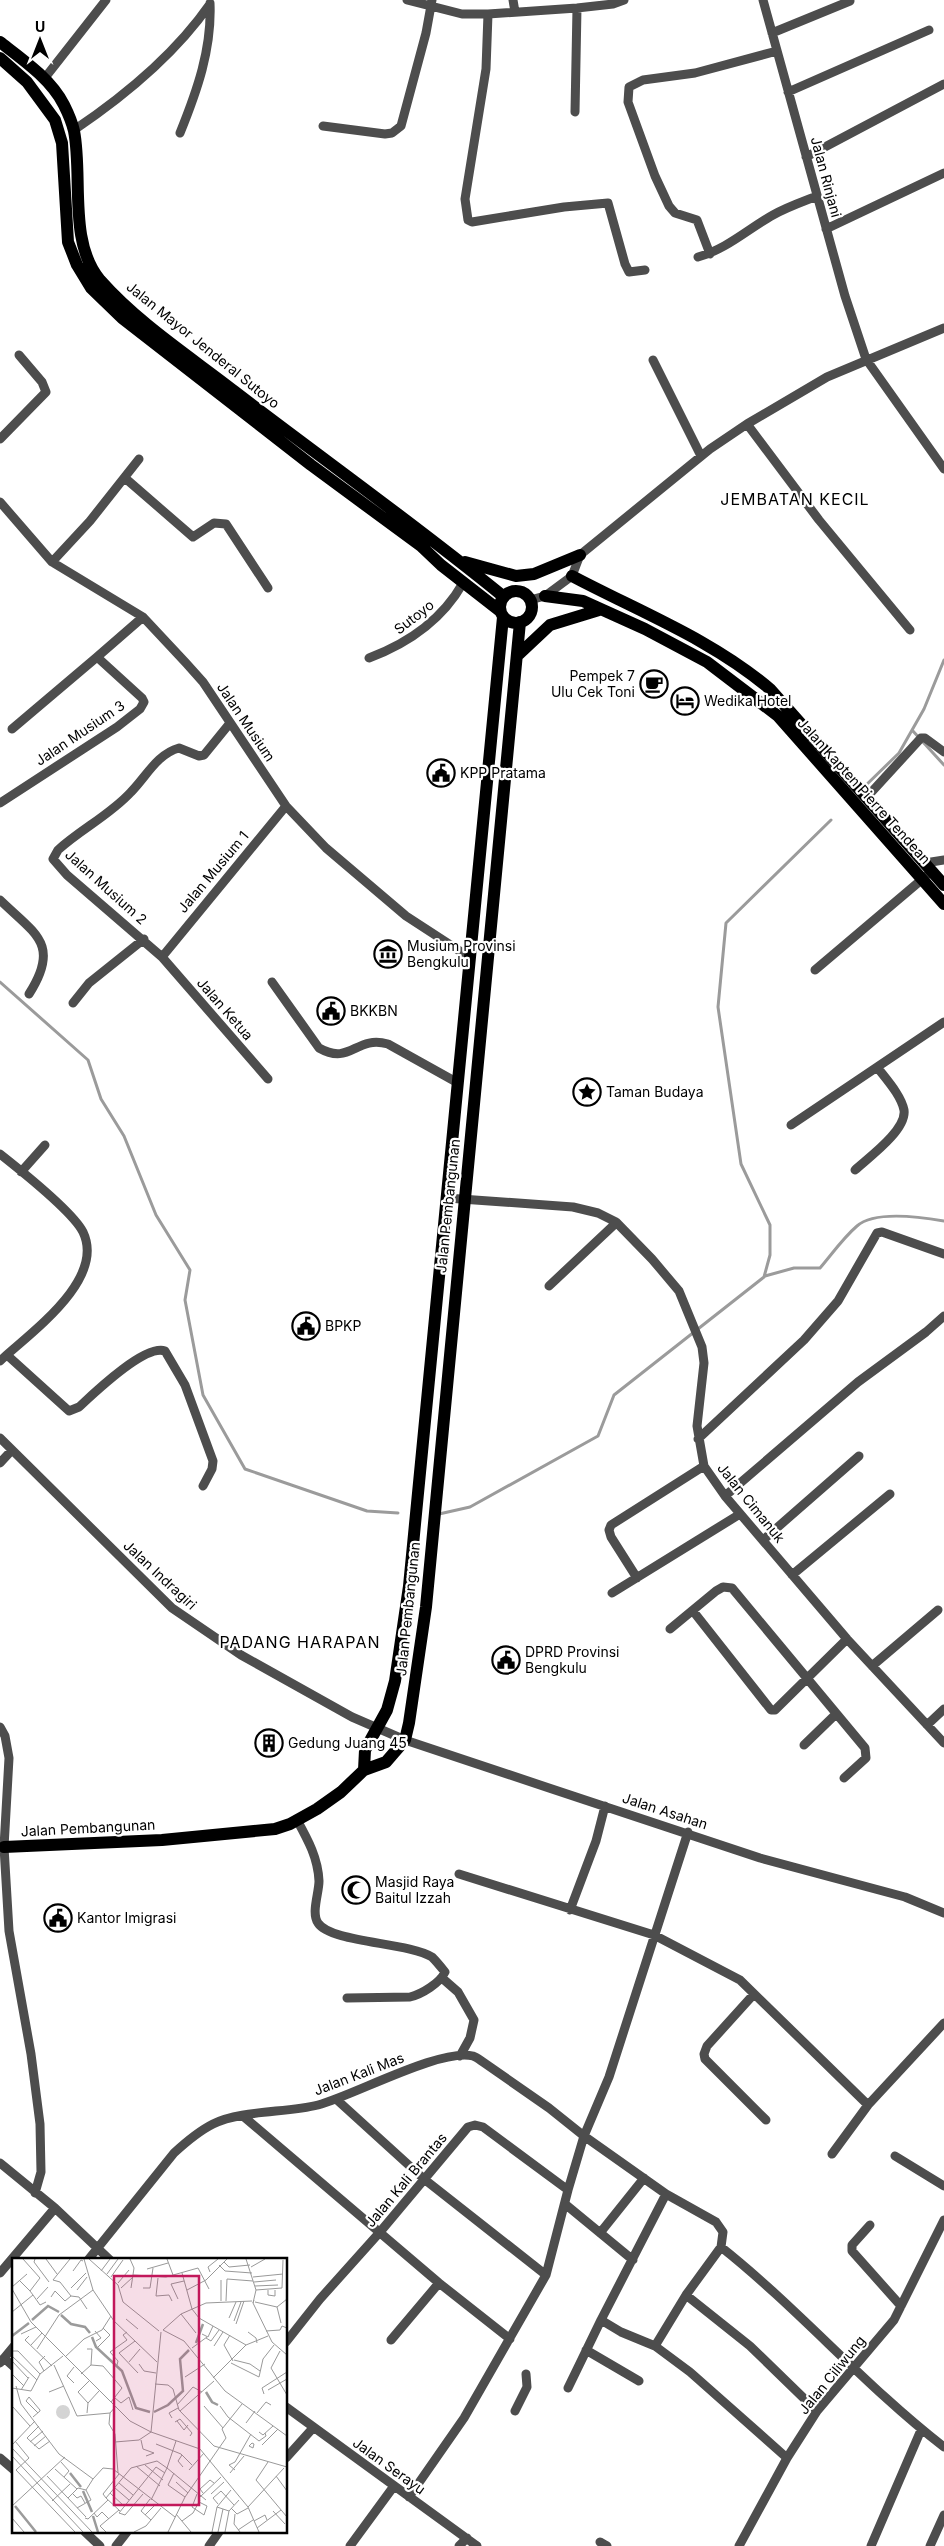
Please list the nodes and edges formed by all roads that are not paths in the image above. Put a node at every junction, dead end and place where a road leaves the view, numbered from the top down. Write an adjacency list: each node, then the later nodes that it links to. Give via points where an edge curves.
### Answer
1 (106, 0): 17 (street)
2 (407, 0): 8 (street)
3 (513, 0): 10 (street)
4 (624, 0): 9 (street)
5 (763, 0): 13 (street, Jalan Rinjani)
6 (850, 0): 13 (street)
7 (210, 2): 22 (street, via 185,34 126,92); 23 (street, via 209,37 201,75)
8 (431, 3): 11 (street, via 462,14); 21 (street, via 401,126 385,134)
9 (577, 8): 10 (street); 20 (street)
10 (514, 12): 11 (street)
11 (488, 14): 30 (street, via 486,69 465,199 468,220 608,203 629,272)
12 (929, 30): 19 (street)
13 (772, 33): 15 (street, Jalan Rinjani)
14 (0, 42): 17 (main road, Jalan Mayor Jenderal Sutoyo)
15 (777, 51): 19 (street, Jalan Rinjani); 28 (street, via 694,73 643,80 629,87 628,102 668,206 675,213 697,220)
16 (0, 58): 46 (main road, Jalan Mayor Jenderal Sutoyo, via 28,82 54,120 62,143 68,242 91,288 122,318 421,546)
17 (44, 79): 22 (main road, Jalan Mayor Jenderal Sutoyo, via 63,104)
18 (944, 84): 24 (street)
19 (788, 92): 24 (street, Jalan Rinjani)
20 (575, 112)
21 (322, 126)
22 (74, 130): 43 (main road, Jalan Mayor Jenderal Sutoyo, via 83,242 89,262 100,279 132,311 174,345)
23 (180, 133)
24 (806, 157): 26 (street, Jalan Rinjani)
25 (944, 173): 27 (street)
26 (817, 196): 27 (street, Jalan Rinjani); 28 (street, via 773,215)
27 (826, 229): 33 (street, Jalan Rinjani)
28 (710, 254): 29 (street)
29 (698, 257)
30 (645, 270)
31 (944, 328): 33 (street)
32 (19, 355): 36 (street, via 46,392)
33 (866, 359): 35 (street, via 827,377); 39 (street, Jalan Rinjani)
34 (653, 360): 37 (street)
35 (747, 424): 37 (street); 55 (street, via 819,520)
36 (0, 439)
37 (701, 456): 42 (street)
38 (139, 459): 40 (street)
39 (944, 469)
40 (125, 478): 44 (street); 47 (street, via 188,535 197,535 214,523 226,524)
41 (0, 502): 44 (street, Jalan Musium)
42 (580, 555): 43 (main road, via 534,574 516,576); 45 (street)
43 (460, 561): 49 (main road, Jalan Mayor Jenderal Sutoyo)
44 (52, 562): 53 (street, Jalan Musium)
45 (572, 576): 48 (street); 62 (main road, Jalan Kapten Pierre Tendean, via 714,647 755,675)
46 (463, 583): 52 (main road, Jalan Mayor Jenderal Sutoyo); 58 (street, Sutoyo, via 445,610 405,642)
47 (268, 588)
48 (545, 596): 50 (street); 51 (main road, Jalan Kapten Pierre Tendean, via 583,601)
49 (504, 597): 50 (main road, via 511,592 520,592); 52 (main road)
50 (530, 600): 54 (main road, via 530,615)
51 (599, 610): 56 (main road, via 550,625); 66 (main road, Jalan Kapten Pierre Tendean, via 645,629 707,662 759,700)
52 (501, 614): 54 (main road, via 511,622); 72 (main road, Jalan Pembangunan)
53 (143, 617): 57 (street); 59 (street, Jalan Musium, via 203,682)
54 (520, 622): 56 (main road, Jalan Pembangunan)
55 (910, 630)
56 (517, 656): 73 (main road, Jalan Pembangunan)
57 (97, 657): 60 (street); 63 (street, Jalan Musium 3, via 142,698 143,703 117,727)
58 (369, 658)
59 (230, 723): 64 (street, Jalan Musium); 70 (street, Jalan Musium 2, via 204,755 179,748 170,751 118,805 54,854 53,860 59,867)
60 (12, 729)
61 (944, 752): 62 (street, via 926,738 921,738)
62 (867, 798): 66 (main road, Jalan Kapten Pierre Tendean)
63 (0, 803)
64 (286, 806): 71 (street, Jalan Musium 1); 72 (street, Jalan Musium, via 352,873 406,916)
65 (944, 860): 66 (street)
66 (926, 871): 67 (main road, Jalan Kapten Pierre Tendean); 69 (main road, Jalan Kapten Pierre Tendean); 74 (street)
67 (944, 885)
68 (0, 900): 76 (street, via 44,948 42,970)
69 (944, 904)
70 (144, 939): 71 (street, Jalan Musium 2); 77 (street, via 89,984)
71 (162, 956): 80 (street, Jalan Ketua)
72 (469, 957): 73 (main road); 81 (main road, Jalan Pembangunan)
73 (488, 966): 88 (main road, Jalan Pembangunan)
74 (815, 970)
75 (272, 982): 81 (street, via 319,1048 330,1054 345,1054 371,1041 380,1042)
76 (29, 994)
77 (73, 1003)
78 (944, 1022): 79 (street)
79 (877, 1067): 82 (street); 85 (street, via 902,1106 904,1116 893,1135)
80 (268, 1079)
81 (458, 1083): 87 (main road, Jalan Pembangunan)
82 (791, 1125)
83 (45, 1145): 86 (street)
84 (0, 1154): 86 (street)
85 (855, 1170)
86 (21, 1172): 93 (street, via 73,1219 83,1232 88,1249 86,1263 72,1292)
87 (447, 1198): 88 (street, Jalan Cimanuk); 95 (main road, Jalan Pembangunan)
88 (464, 1199): 89 (street, Jalan Cimanuk, via 572,1207 598,1212); 97 (main road, Jalan Pembangunan)
89 (616, 1222): 91 (street); 96 (street, Jalan Cimanuk, via 671,1281 692,1319 704,1363)
90 (944, 1254): 96 (street, via 877,1233 838,1301 804,1340)
91 (549, 1286)
92 (944, 1316): 104 (street, via 858,1382)
93 (3, 1358): 102 (street, via 69,1411 79,1407 132,1363 155,1350 165,1351 184,1385 213,1461)
94 (0, 1438): 98 (street, Jalan Indragiri)
95 (424, 1438): 97 (main road); 120 (main road, Jalan Pembangunan, via 409,1586 395,1682)
96 (698, 1438): 101 (street, Jalan Cimanuk)
97 (440, 1439): 121 (main road, Jalan Pembangunan, via 426,1607)
98 (12, 1450): 100 (street); 120 (street, Jalan Indragiri, via 172,1608 241,1655)
99 (859, 1456): 106 (street)
100 (0, 1463)
101 (704, 1466): 104 (street, Jalan Cimanuk); 108 (street, via 611,1525 611,1537)
102 (203, 1486)
103 (890, 1494): 107 (street)
104 (725, 1496): 105 (street, Jalan Cimanuk)
105 (740, 1514): 106 (street, Jalan Cimanuk); 108 (street)
106 (764, 1540): 107 (street, Jalan Cimanuk)
107 (792, 1575): 113 (street, Jalan Cimanuk)
108 (637, 1578): 109 (street)
109 (612, 1593)
110 (938, 1610): 114 (street)
111 (693, 1611): 112 (street); 115 (street, via 723,1587 732,1588); 115 (street, via 768,1708 775,1710)
112 (670, 1629)
113 (846, 1639): 114 (street, Jalan Cimanuk); 115 (street)
114 (872, 1666): 118 (street, Jalan Cimanuk)
115 (807, 1679): 117 (street)
116 (944, 1709): 118 (street)
117 (836, 1714): 123 (street); 125 (street, via 867,1752 863,1761)
118 (927, 1724): 122 (street, Jalan Cimanuk)
119 (0, 1727): 129 (street, via 9,1758)
120 (378, 1729): 121 (street, Jalan Asahan); 124 (main road, Jalan Pembangunan, via 365,1750)
121 (405, 1740): 124 (main road, Jalan Pembangunan, via 386,1762); 126 (street, Jalan Asahan)
122 (944, 1743)
123 (804, 1745)
124 (364, 1770): 127 (main road, Jalan Pembangunan, via 341,1792)
125 (844, 1778)
126 (604, 1806): 128 (street, Jalan Asahan); 131 (street, via 596,1841)
127 (297, 1820): 129 (main road, Jalan Pembangunan, via 275,1829 224,1836); 134 (street, via 313,1850 317,1866 318,1923 338,1934 416,1951 432,1958 444,1972)
128 (688, 1832): 132 (street, Jalan Asahan, via 788,1866 905,1898); 133 (street)
129 (4, 1847): 151 (street, via 9,1931 40,2124 41,2172)
130 (459, 1874): 131 (street)
131 (570, 1910): 133 (street)
132 (944, 1914)
133 (654, 1935): 135 (street, via 740,1980); 143 (street, via 609,2077)
134 (442, 1978): 136 (street, via 410,1997); 138 (street, via 458,1992 474,2020 470,2038)
135 (754, 1994): 140 (street); 142 (street, via 707,2046 704,2054 705,2059)
136 (347, 1998)
137 (944, 2023): 140 (street)
138 (460, 2056): 139 (street, Jalan Kali Mas, via 406,2070); 143 (street, Jalan Kali Mas, via 473,2056 483,2062)
139 (336, 2099): 141 (street, Jalan Kali Mas); 148 (street)
140 (868, 2105): 144 (street)
141 (243, 2116): 157 (street); 160 (street, Jalan Kali Mas, via 214,2123 174,2153)
142 (766, 2120)
143 (584, 2136): 147 (street, Jalan Kali Mas); 150 (street)
144 (832, 2154)
145 (895, 2156): 149 (street)
146 (0, 2163): 151 (street)
147 (644, 2178): 152 (street, Jalan Kali Mas); 158 (street)
148 (424, 2179): 150 (street, Jalan Kali Brantas, via 468,2127 475,2125); 157 (street, Jalan Kali Brantas); 167 (street)
149 (944, 2186)
150 (568, 2190): 153 (street)
151 (35, 2194): 154 (street)
152 (666, 2194): 159 (street, Jalan Kali Mas, via 716,2222 723,2232); 165 (street)
153 (565, 2204): 158 (street); 167 (street)
154 (55, 2208): 160 (street); 161 (street)
155 (944, 2220): 170 (street, Jalan Ciliwung)
156 (870, 2225): 170 (street, via 852,2245 852,2250)
157 (380, 2232): 168 (street); 172 (street, Jalan Kali Brantas)
158 (600, 2233): 165 (street)
159 (721, 2247): 169 (street); 179 (street, via 766,2285)
160 (97, 2249): 162 (street, Jalan Kali Mas); 163 (street)
161 (13, 2258)
162 (90, 2258)
163 (108, 2258)
164 (12, 2259): 166 (street)
165 (633, 2260): 171 (street)
166 (0, 2273)
167 (546, 2275): 173 (street)
168 (439, 2283): 173 (street); 174 (street)
169 (686, 2295): 175 (street); 185 (street, via 750,2346)
170 (901, 2306): 179 (street, Jalan Ciliwung, via 886,2330)
171 (601, 2320): 175 (street); 177 (street)
172 (288, 2339)
173 (510, 2339): 194 (street, via 464,2418)
174 (391, 2340)
175 (655, 2346): 191 (street, via 690,2372)
176 (12, 2348): 178 (street)
177 (586, 2350): 181 (street); 182 (street)
178 (2, 2361)
179 (853, 2369): 185 (street, Jalan Ciliwung); 187 (street)
180 (526, 2374): 184 (street, via 527,2387)
181 (639, 2381)
182 (568, 2388)
183 (288, 2409): 186 (street, Jalan Serayu)
184 (514, 2411)
185 (817, 2411): 191 (street, Jalan Ciliwung)
186 (313, 2428): 189 (street); 193 (street, Jalan Serayu)
187 (921, 2430): 188 (street); 207 (street)
188 (944, 2447)
189 (288, 2456)
190 (0, 2458): 192 (street)
191 (787, 2458): 206 (street, Jalan Ciliwung)
192 (12, 2468)
193 (394, 2486): 194 (street, Jalan Serayu); 203 (street)
194 (409, 2497): 199 (street, Jalan Serayu)
195 (944, 2515): 208 (street)
196 (87, 2534): 200 (street)
197 (125, 2534): 201 (street)
198 (218, 2534): 202 (street)
199 (467, 2538): 204 (street); 205 (street, Jalan Serayu)
200 (100, 2546)
201 (116, 2546)
202 (209, 2546)
203 (350, 2546)
204 (459, 2546)
205 (477, 2546)
206 (739, 2546)
207 (871, 2546)
208 (930, 2546)

